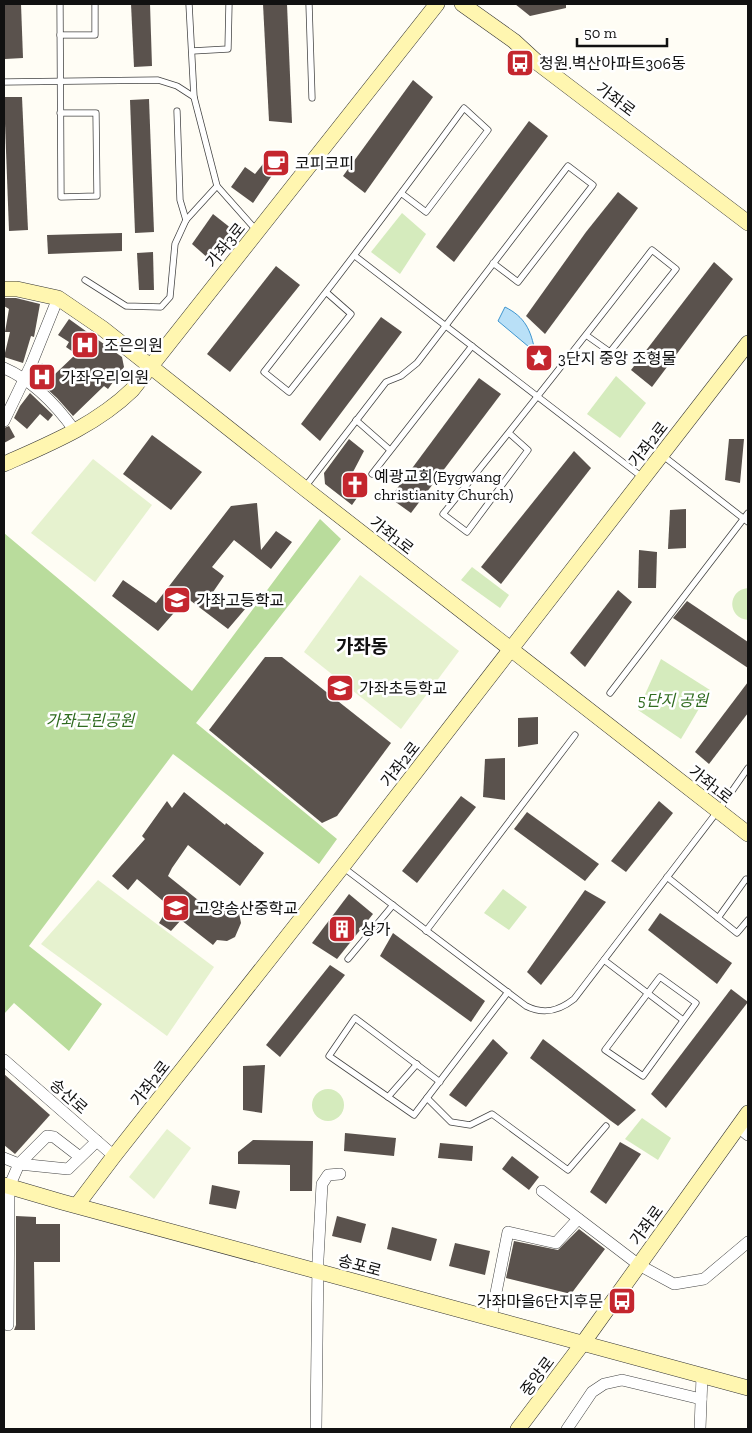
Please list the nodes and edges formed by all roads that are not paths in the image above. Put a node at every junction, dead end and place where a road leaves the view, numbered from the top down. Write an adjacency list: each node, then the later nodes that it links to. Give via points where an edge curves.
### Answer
1 (60, 4): 8 (lane)
2 (95, 4): 8 (lane, via 95,35)
3 (189, 4): 9 (lane)
4 (229, 4): 9 (lane, via 228,49)
5 (309, 4): 13 (lane)
6 (437, 4): 20 (street, 가좌3로)
7 (462, 4): 19 (street, 가좌로)
8 (60, 35): 10 (lane)
9 (192, 51): 12 (lane)
10 (60, 81): 11 (lane); 12 (lane, via 158,80 177,86); 15 (lane)
11 (4, 82)
12 (194, 97): 16 (lane)
13 (312, 98)
14 (177, 111): 18 (lane, via 180,200)
15 (60, 113): 15 (lane, via 96,113 97,196 61,197)
16 (217, 186): 18 (lane); 20 (lane)
17 (401, 193): 17 (lane, via 464,108 488,130 426,212); 21 (lane)
18 (186, 220): 23 (lane, via 175,244 170,296 161,307 126,306)
19 (748, 223)
20 (258, 232): 31 (street, 가좌3로)
21 (355, 256): 25 (lane); 27 (lane)
22 (493, 263): 22 (lane, via 568,166 593,185 518,282); 27 (lane)
23 (85, 280)
24 (4, 289): 26 (street, 가좌1로)
25 (326, 292): 25 (lane, via 264,372 289,392 351,314)
26 (58, 298): 31 (street, 가좌1로); 33 (street)
27 (445, 326): 30 (lane); 35 (lane, via 417,363 401,376 386,382)
28 (586, 335): 28 (lane, via 652,250 676,269 610,352); 34 (lane)
29 (748, 343): 40 (street, 가좌2로)
30 (472, 346): 34 (lane); 39 (lane)
31 (151, 366): 37 (street, 가좌3로, via 121,401); 44 (street, 가좌1로)
32 (4, 368): 33 (street)
33 (25, 380): 36 (street); 37 (street, via 63,413)
34 (538, 397): 38 (lane); 43 (lane)
35 (356, 420): 39 (lane); 44 (lane)
36 (4, 421)
37 (75, 431): 41 (street, 가좌3로)
38 (509, 433): 38 (lane, via 443,514 466,532 528,450)
39 (390, 450): 42 (lane)
40 (662, 454): 43 (street, 가좌2로); 46 (lane)
41 (4, 464)
42 (372, 474)
43 (644, 478): 47 (street, 가좌2로)
44 (304, 488): 47 (street, 가좌1로)
45 (748, 513): 46 (lane)
46 (746, 521): 48 (lane)
47 (511, 650): 51 (street, 가좌1로); 53 (street, 가좌2로)
48 (610, 693)
49 (575, 735): 59 (lane)
50 (748, 768): 51 (lane)
51 (718, 811): 52 (street, 가좌1로); 54 (lane)
52 (748, 834)
53 (342, 867): 56 (lane); 74 (street, 가좌2로)
54 (667, 877): 57 (lane); 61 (lane)
55 (748, 880): 57 (lane)
56 (394, 905): 59 (lane); 60 (lane)
57 (718, 918): 58 (lane, via 737,934)
58 (748, 920)
59 (426, 930): 62 (lane)
60 (348, 959)
61 (604, 960): 62 (lane, via 574,999 556,1010 535,1010); 63 (lane)
62 (508, 992): 67 (lane)
63 (648, 993): 64 (lane); 64 (lane, via 660,977 696,1003); 64 (lane, via 605,1050 643,1076)
64 (683, 1020)
65 (4, 1060): 73 (street, 송산로)
66 (416, 1064): 67 (lane); 68 (lane); 68 (lane, via 355,1018 329,1056)
67 (440, 1082): 69 (lane)
68 (388, 1097): 69 (lane, via 414,1115)
69 (426, 1098): 71 (lane, via 451,1122 470,1124 492,1114 568,1170)
70 (748, 1114): 72 (street, 가좌로)
71 (606, 1126)
72 (743, 1131): 84 (street, 가좌로)
73 (96, 1141): 74 (street, 송산로); 75 (street)
74 (114, 1156): 81 (street, 가좌2로)
75 (80, 1157): 77 (street, via 68,1169); 77 (street, via 54,1136 47,1136)
76 (4, 1158): 77 (street)
77 (20, 1164): 79 (street)
78 (340, 1174): 85 (street, via 328,1175 322,1184)
79 (6, 1186): 81 (street, 송포로); 86 (street)
80 (542, 1191): 82 (street)
81 (77, 1205): 85 (street, 송포로)
82 (578, 1219): 84 (street); 87 (street, via 556,1243 508,1232)
83 (748, 1242): 84 (street, via 704,1279 674,1284)
84 (639, 1265): 89 (street, 가좌로)
85 (318, 1272): 87 (street, 송포로); 93 (street)
86 (6, 1279): 88 (street)
87 (491, 1318): 89 (street, 송포로)
88 (8, 1325)
89 (583, 1344): 90 (street, 송포로); 94 (street, 중앙로)
90 (702, 1376): 91 (street, 송포로); 92 (street)
91 (748, 1388)
92 (701, 1399): 95 (street, via 622,1380 604,1384 592,1392); 96 (street)
93 (316, 1429)
94 (518, 1429)
95 (567, 1429)
96 (700, 1429)

